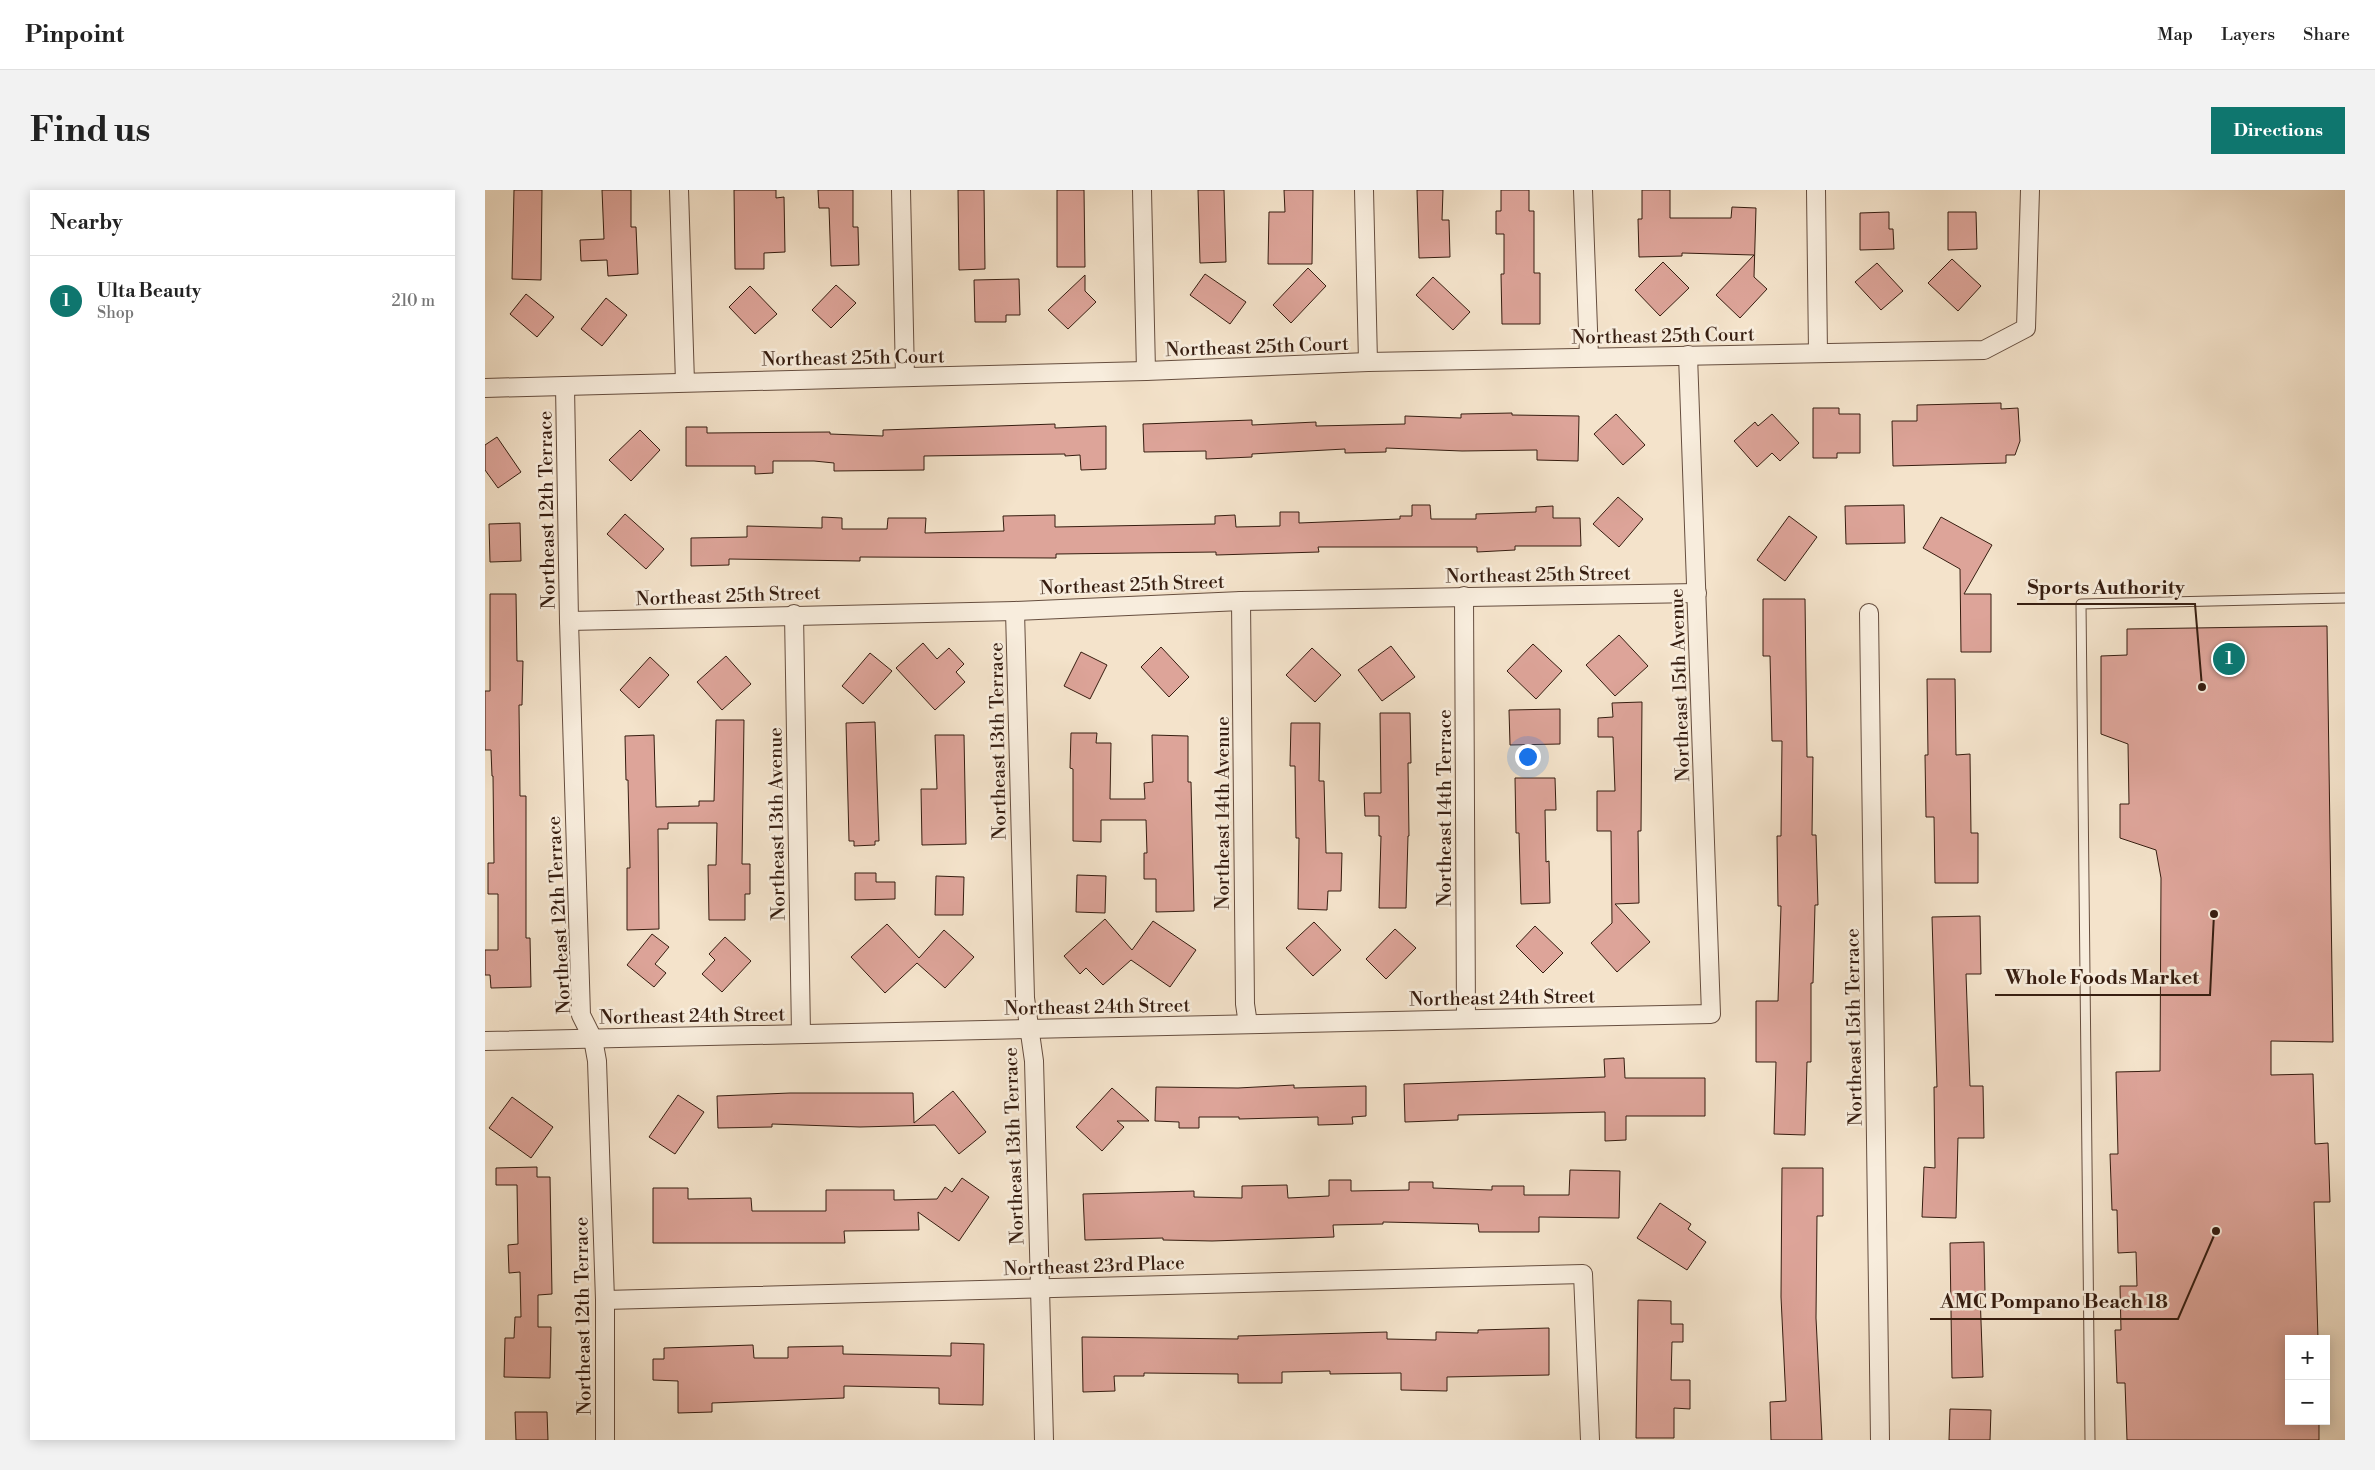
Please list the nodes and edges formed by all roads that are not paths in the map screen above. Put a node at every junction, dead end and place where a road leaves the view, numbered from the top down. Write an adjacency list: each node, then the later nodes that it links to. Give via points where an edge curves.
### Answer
1 (679, 190): 14 (street)
2 (901, 190): 13 (street)
3 (1141, 190): 12 (street)
4 (1363, 190): 11 (street)
5 (1583, 190): 10 (street)
6 (1816, 190): 8 (street)
7 (2030, 190): 8 (street, Northeast 25th Court, via 2026,328 1984,350)
8 (1817, 353): 9 (street, Northeast 25th Court)
9 (1688, 355): 10 (street, Northeast 25th Court); 17 (street, Northeast 15th Avenue)
10 (1589, 357): 11 (street, Northeast 25th Court)
11 (1368, 362): 12 (street, Northeast 25th Court)
12 (1147, 371): 13 (street, Northeast 25th Court)
13 (905, 377): 14 (street, Northeast 25th Court)
14 (685, 382): 15 (street, Northeast 25th Court)
15 (565, 386): 16 (street, Northeast 25th Court); 24 (street, Northeast 12th Terrace)
16 (485, 388)
17 (1697, 593): 18 (street, Northeast 25th Street); 25 (street, Northeast 15th Avenue)
18 (1465, 596): 20 (street, Northeast 25th Street); 26 (street, Northeast 14th Terrace)
19 (2345, 598): 38 (lane, via 2081,604)
20 (1241, 601): 21 (street, Northeast 25th Street); 27 (street, Northeast 14th Avenue)
21 (1015, 610): 23 (street, Northeast 25th Street); 28 (street, Northeast 13th Terrace)
22 (1869, 613): 37 (street, Northeast 15th Terrace)
23 (794, 614): 24 (street, Northeast 25th Street); 29 (street, Northeast 13th Avenue)
24 (569, 621): 30 (street, Northeast 12th Terrace, via 581,1015)
25 (1711, 1014): 26 (street, Northeast 24th Street)
26 (1466, 1019): 27 (street, Northeast 24th Street)
27 (1247, 1024): 28 (street, Northeast 24th Street)
28 (1028, 1029): 29 (street, Northeast 24th Street); 32 (street, Northeast 13th Terrace, via 1034,1062)
29 (801, 1034): 30 (street, Northeast 24th Street)
30 (593, 1039): 31 (street, Northeast 24th Street); 33 (street, Northeast 12th Terrace, via 597,1061)
31 (485, 1041)
32 (1039, 1288): 33 (street, Northeast 23rd Place); 35 (street, Northeast 13th Terrace); 36 (street, Northeast 23rd Place, via 1583,1274)
33 (605, 1300): 34 (street, Northeast 12th Terrace)
34 (605, 1440)
35 (1044, 1440)
36 (1590, 1440)
37 (1880, 1440)
38 (2091, 1440)

